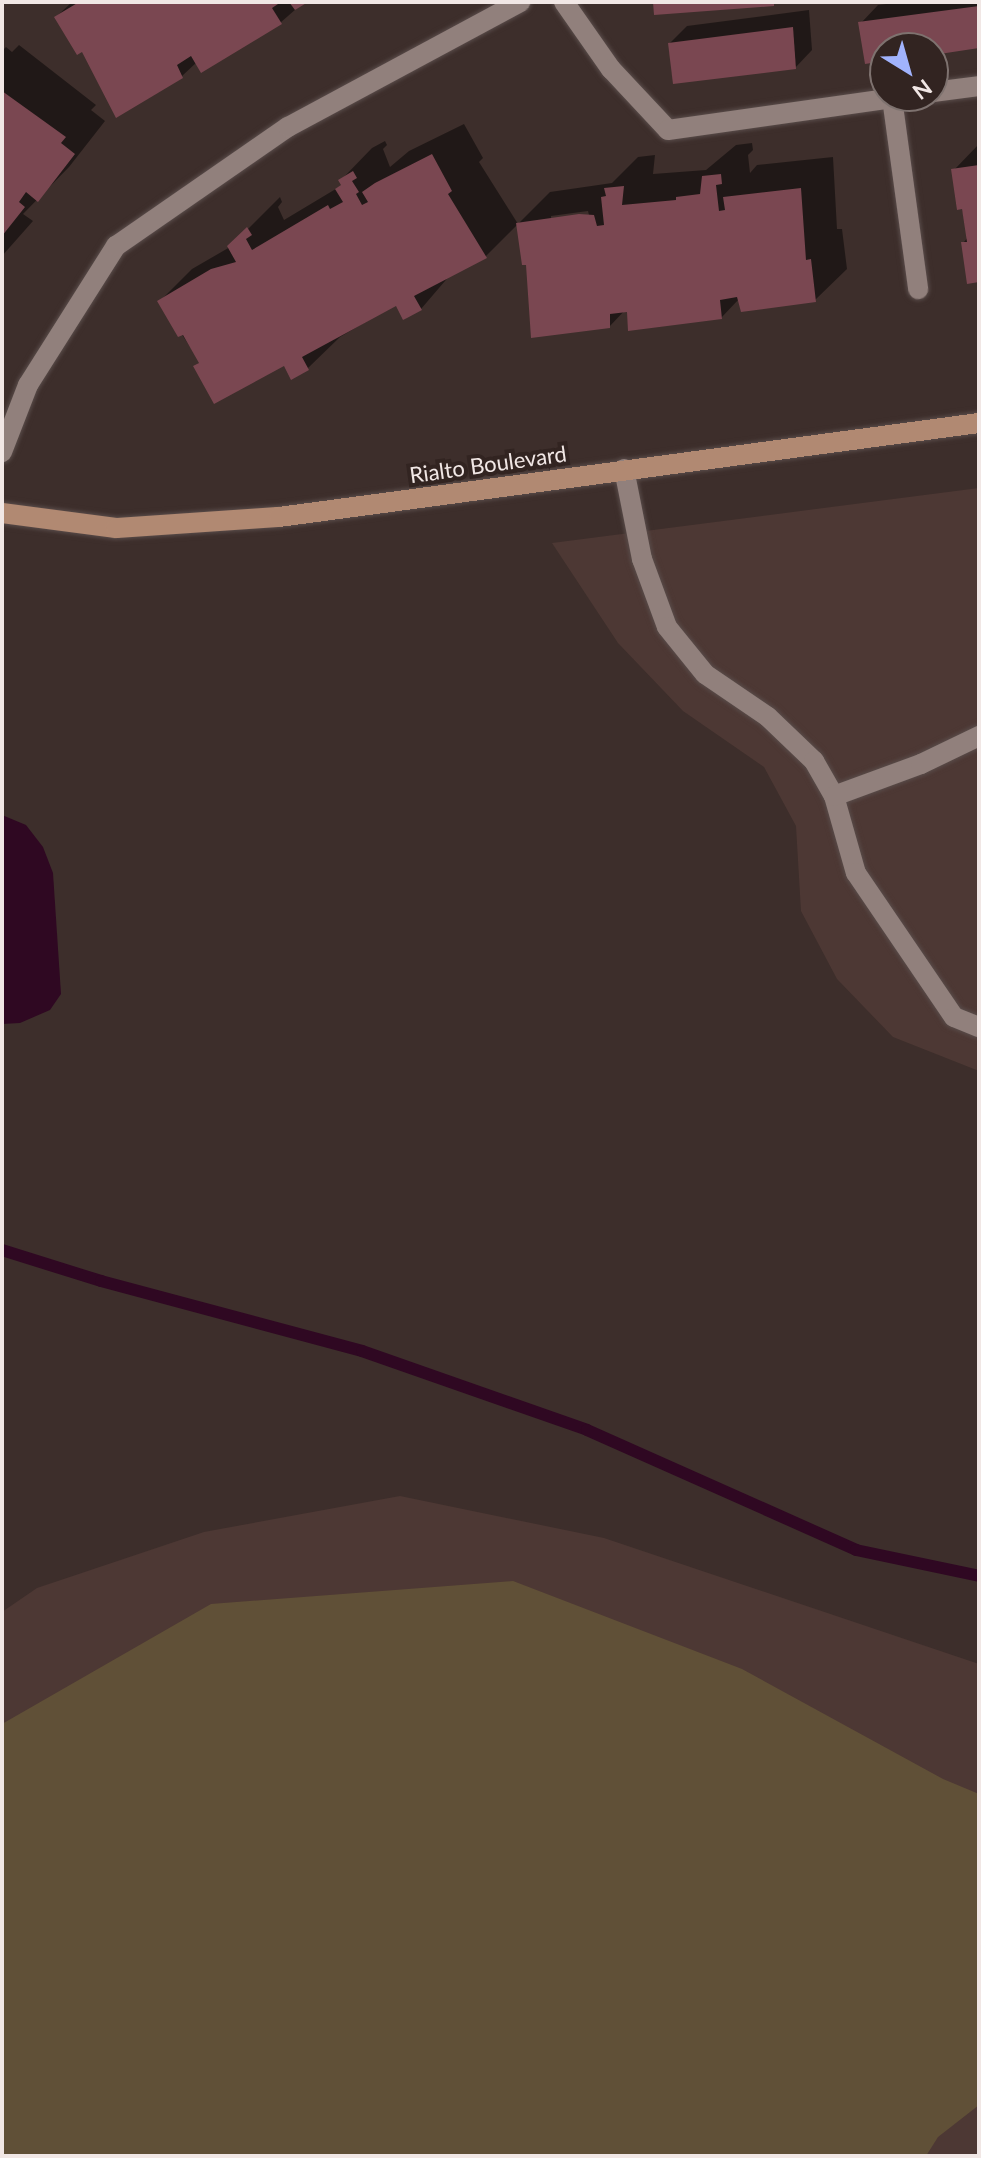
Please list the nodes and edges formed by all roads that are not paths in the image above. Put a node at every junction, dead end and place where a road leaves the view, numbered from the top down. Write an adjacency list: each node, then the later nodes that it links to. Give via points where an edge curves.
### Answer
1 (520, 2): 3 (lane)
2 (564, 2): 6 (lane, via 611,69 668,130)
3 (489, 9): 10 (lane, via 288,127 116,246 28,385)
4 (979, 86): 5 (lane)
5 (949, 90)
6 (869, 101)
7 (900, 112): 8 (lane)
8 (918, 289)
9 (979, 423): 11 (street, Rialto Boulevard)
10 (2, 452)
11 (624, 469): 12 (street, Rialto Boulevard, via 188,525 116,528); 14 (lane, via 642,559 667,627 705,674 793,739 814,761)
12 (2, 513)
13 (979, 736): 14 (lane)
14 (834, 796): 15 (lane, via 856,873 954,1017)
15 (979, 1027)

